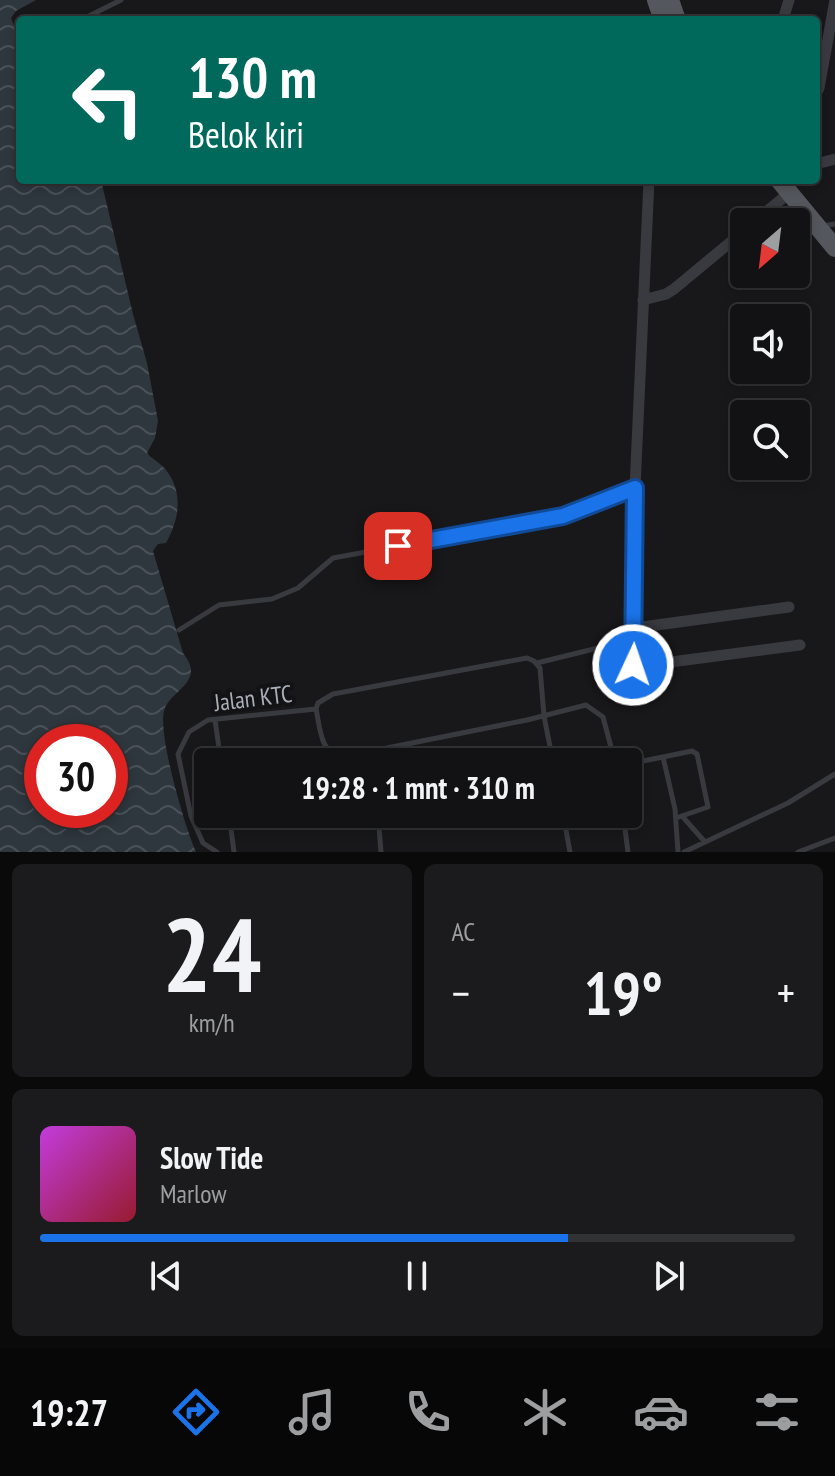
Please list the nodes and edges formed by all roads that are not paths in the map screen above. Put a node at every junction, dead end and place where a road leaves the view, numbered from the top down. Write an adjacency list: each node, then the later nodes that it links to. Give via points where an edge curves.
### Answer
1 (121, 0): 3 (lane)
2 (835, 0): 4 (street)
3 (89, 16)
4 (820, 82)
5 (649, 184): 11 (street)
6 (787, 184): 7 (street); 8 (main road)
7 (766, 208)
8 (829, 227): 10 (main road)
9 (730, 243): 11 (street, via 674,289)
10 (835, 248)
11 (643, 300): 12 (street)
12 (635, 488): 14 (street); 15 (lane, via 563,516 333,558 298,588 272,599 219,605)
13 (789, 607): 14 (street)
14 (635, 628): 16 (street, via 637,669)
15 (179, 630)
16 (800, 645)
17 (602, 647): 18 (lane)
18 (537, 663): 19 (lane, via 527,658 333,694 321,699); 20 (lane)
19 (316, 709): 21 (lane, Jalan KTC); 23 (lane)
20 (544, 716): 24 (lane); 25 (lane); 26 (lane, via 586,705 603,717)
21 (215, 720): 22 (lane); 37 (lane, Jalan KTC, via 189,732 178,754 191,816 203,843)
22 (219, 748)
23 (326, 748)
24 (383, 748)
25 (550, 748)
26 (611, 748)
27 (663, 757): 28 (lane); 30 (lane); 30 (lane, via 697,754 708,807)
28 (642, 761)
29 (835, 774): 36 (lane)
30 (679, 817): 36 (lane); 42 (lane)
31 (231, 828): 38 (lane)
32 (379, 828): 39 (lane)
33 (566, 828): 40 (lane)
34 (625, 828): 41 (lane)
35 (835, 838): 43 (lane)
36 (705, 842): 42 (lane)
37 (217, 852)
38 (234, 852)
39 (381, 852)
40 (570, 852)
41 (628, 852)
42 (681, 852)
43 (798, 852)

